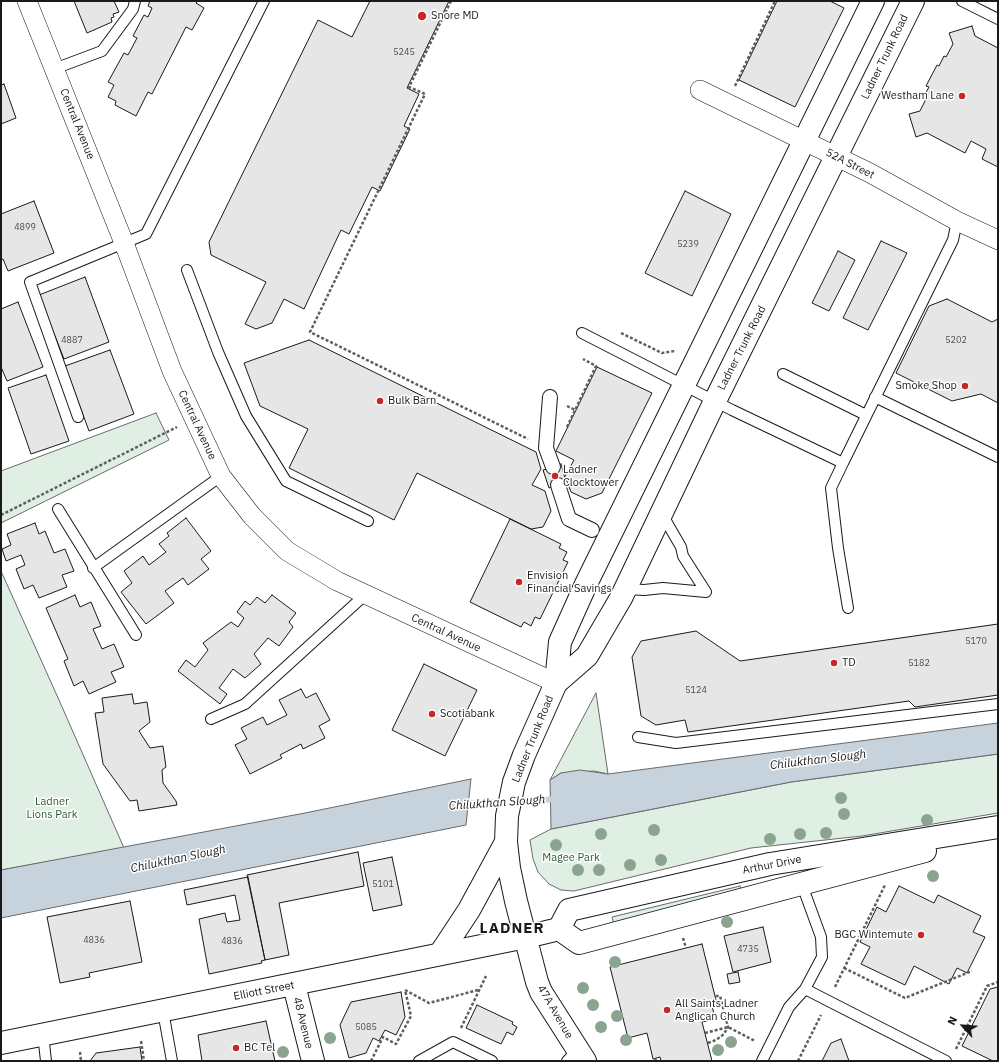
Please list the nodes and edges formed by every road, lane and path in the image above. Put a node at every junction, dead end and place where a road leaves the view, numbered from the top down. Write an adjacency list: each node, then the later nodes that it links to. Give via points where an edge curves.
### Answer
1 (27, 1): 10 (street, Central Avenue)
2 (135, 1): 10 (lane, via 133,9 102,51)
3 (264, 1): 17 (lane, via 146,234)
4 (451, 1): 31 (path, via 409,87 425,94 310,332)
5 (775, 1): 12 (path)
6 (873, 1): 13 (main road, Ladner Trunk Road)
7 (913, 1): 14 (main road, Ladner Trunk Road)
8 (962, 1): 9 (lane)
9 (998, 19)
10 (54, 69): 17 (street, Central Avenue)
11 (700, 90): 13 (street, 52A Street)
12 (733, 90)
13 (804, 141): 14 (street, 52A Street); 24 (main road, Ladner Trunk Road)
14 (836, 156): 15 (street, 52A Street); 27 (main road, Ladner Trunk Road)
15 (957, 221): 16 (street, 52A Street); 25 (lane, via 954,240)
16 (998, 240)
17 (124, 243): 29 (lane, via 30,282); 30 (street, Central Avenue, via 172,371)
18 (188, 270): 40 (lane, via 218,352 246,416 286,481)
19 (614, 330): 21 (path, via 662,353)
20 (582, 333): 24 (lane)
21 (675, 351)
22 (583, 359): 31 (path, via 596,366 558,445)
23 (783, 374): 28 (lane)
24 (683, 385): 27 (lane); 47 (main road, Ladner Trunk Road, via 560,642)
25 (876, 397): 28 (lane); 32 (lane)
26 (550, 398): 31 (street)
27 (715, 401): 33 (lane); 38 (main road, Ladner Trunk Road)
28 (866, 415): 33 (lane)
29 (78, 417)
30 (194, 420): 35 (street, Central Avenue); 39 (path, via 165,432)
31 (547, 444): 34 (street)
32 (998, 457)
33 (843, 463): 45 (lane, via 831,488)
34 (553, 467)
35 (221, 476): 42 (lane); 44 (street, Central Avenue, via 252,516 287,551 337,581)
36 (558, 485): 41 (street, via 569,519)
37 (58, 509): 42 (lane)
38 (661, 514): 43 (main road, Ladner Trunk Road); 43 (lane, via 706,592)
39 (1, 515)
40 (368, 521)
41 (592, 530)
42 (93, 568): 46 (lane)
43 (626, 588): 47 (main road, Ladner Trunk Road, via 587,656)
44 (366, 594): 47 (street, Central Avenue); 49 (lane, via 245,704)
45 (848, 608)
46 (136, 635)
47 (556, 683): 53 (main road, Ladner Trunk Road, via 536,725 514,782 507,816)
48 (998, 704): 50 (lane, via 676,743)
49 (211, 718)
50 (638, 737)
51 (998, 827): 56 (main road, Arthur Drive, via 770,864 568,910)
52 (998, 832): 55 (main road)
53 (506, 842): 57 (main road, Ladner Trunk Road, via 511,881); 58 (main road, via 469,910)
54 (886, 883): 59 (path)
55 (802, 884): 56 (main road, via 579,943); 64 (lane, via 822,946 822,957)
56 (559, 929): 57 (main road)
57 (526, 937): 58 (main road, Elliott Street); 79 (main road, 47A Avenue, via 537,982)
58 (440, 954): 63 (main road, Elliott Street)
59 (844, 968): 60 (path, via 905,998); 67 (path)
60 (972, 971)
61 (486, 976): 65 (path)
62 (998, 982): 77 (path, via 987,986)
63 (294, 985): 68 (main road, Elliott Street); 84 (main road, 48 Avenue)
64 (805, 989): 67 (lane); 76 (lane, via 789,1006)
65 (478, 990): 70 (path); 85 (path, via 429,1003 405,990 411,1016 396,1044 383,1037)
66 (715, 996): 69 (path, via 720,996)
67 (828, 1000): 89 (path); 90 (lane)
68 (163, 1011): 72 (main road, Elliott Street); 83 (lane)
69 (728, 1027): 71 (path); 75 (path, via 724,1034); 76 (path)
70 (460, 1030)
71 (705, 1033)
72 (43, 1034): 74 (main road, Elliott Street); 80 (lane)
73 (141, 1041): 82 (path)
74 (1, 1043)
75 (708, 1043)
76 (768, 1047): 88 (lane)
77 (956, 1049)
78 (80, 1052): 81 (path)
79 (577, 1057)
80 (46, 1061)
81 (81, 1061)
82 (144, 1061)
83 (172, 1061)
84 (313, 1061)
85 (371, 1061)
86 (419, 1061): 87 (lane, via 453,1042)
87 (492, 1061)
88 (762, 1061)
89 (798, 1061)
90 (946, 1061)

